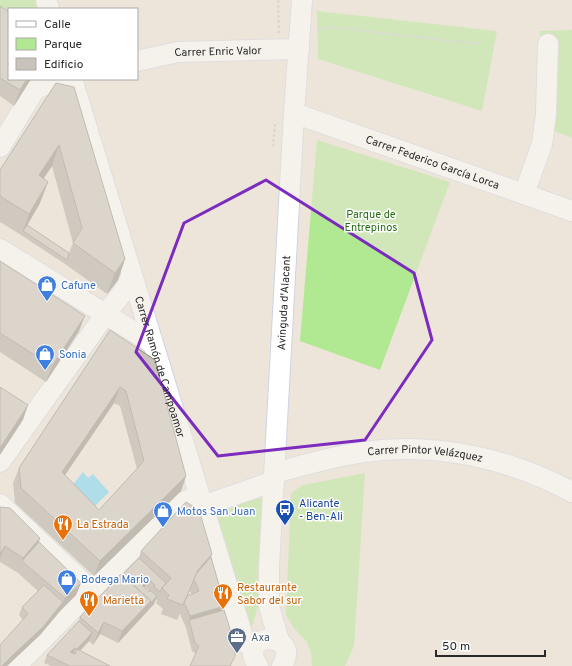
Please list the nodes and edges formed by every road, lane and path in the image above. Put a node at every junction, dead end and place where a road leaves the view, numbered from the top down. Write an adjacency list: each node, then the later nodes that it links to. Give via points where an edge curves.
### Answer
1 (278, 0): 3 (path)
2 (302, 0): 4 (street, Avinguda d'Alacant)
3 (279, 34)
4 (300, 42): 5 (path, via 309,32 330,27); 7 (street, Carrer Enric Valor, via 178,52); 10 (street, Avinguda d'Alacant)
5 (479, 44)
6 (548, 44): 12 (street, via 546,114 542,144)
7 (138, 61)
8 (58, 80): 11 (street, via 35,89)
9 (72, 80): 15 (street, Carrer Ramón de Campoamor)
10 (294, 113): 12 (street, Carrer Federico García Lorca); 19 (street, Avinguda d'Alacant)
11 (0, 147)
12 (524, 194): 13 (street, Carrer Federico García Lorca)
13 (572, 211)
14 (0, 249): 16 (street)
15 (132, 276): 16 (street); 17 (street, Carrer Ramón de Campoamor)
16 (105, 315): 17 (street); 18 (street)
17 (152, 343): 21 (street, Carrer Ramón de Campoamor)
18 (0, 462)
19 (274, 477): 20 (street, Carrer Pintor Velázquez, via 326,460 364,452 426,450 455,452 494,460); 21 (street, Carrer Pintor Velázquez); 24 (street, Avinguda d'Alacant, via 269,606)
20 (572, 492)
21 (202, 501): 23 (street, Carrer Pintor Velázquez, via 177,504); 24 (street, Carrer Ramón de Campoamor, via 244,640)
22 (0, 504): 23 (street)
23 (91, 590): 26 (street, Carrer Pintor Velázquez)
24 (260, 655): 25 (street, via 284,646)
25 (286, 664)
26 (17, 666)

